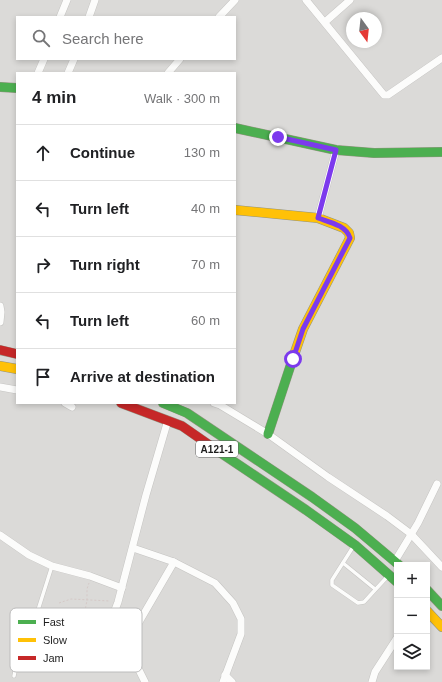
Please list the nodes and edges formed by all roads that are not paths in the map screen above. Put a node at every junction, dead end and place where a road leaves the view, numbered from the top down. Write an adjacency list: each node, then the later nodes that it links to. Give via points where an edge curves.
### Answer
1 (67, 0): 6 (street)
2 (95, 0): 7 (street)
3 (235, 0): 8 (street)
4 (306, 0): 9 (street)
5 (350, 0): 9 (street)
6 (60, 16)
7 (89, 16)
8 (220, 16)
9 (325, 22): 10 (street, via 384,95 388,95)
10 (442, 58)
11 (44, 60): 14 (street)
12 (74, 60): 15 (street)
13 (179, 60): 16 (street)
14 (38, 72)
15 (68, 72)
16 (169, 72)
17 (0, 87): 18 (main road)
18 (16, 88)
19 (236, 128): 20 (main road)
20 (336, 150): 21 (main road, via 374,153); 23 (street)
21 (442, 152)
22 (236, 210): 23 (main road)
23 (318, 218): 38 (main road, via 344,228 350,238 303,329)
24 (0, 306): 25 (street)
25 (0, 322)
26 (0, 350): 27 (main road)
27 (16, 354)
28 (0, 366): 29 (main road)
29 (16, 369)
30 (0, 387): 31 (street)
31 (16, 390)
32 (67, 404): 36 (street)
33 (124, 404): 37 (main road, A121-1)
34 (168, 404): 45 (main road, A121-1, via 187,413 312,497)
35 (217, 404): 38 (street)
36 (72, 407)
37 (168, 420): 42 (main road, A121-1, via 182,426); 43 (street)
38 (268, 434): 40 (street)
39 (436, 484): 40 (street)
40 (411, 534): 46 (street); 49 (street)
41 (0, 535): 48 (street, via 28,556)
42 (355, 545): 47 (lane); 50 (main road, A121-1)
43 (133, 548): 44 (street); 52 (street)
44 (174, 562): 59 (street); 65 (street, via 215,583 233,603 241,619 241,634)
45 (396, 562)
46 (397, 562)
47 (343, 563): 53 (lane); 53 (lane, via 332,580 332,585 358,603 364,602)
48 (52, 566): 52 (street); 56 (lane)
49 (442, 567)
50 (389, 574): 51 (main road, A121-1); 53 (lane)
51 (394, 579)
52 (122, 588): 57 (street)
53 (375, 589)
54 (430, 593): 55 (main road)
55 (442, 606)
56 (39, 608)
57 (116, 608)
58 (430, 614): 60 (main road)
59 (142, 617)
60 (442, 627)
61 (394, 643): 68 (street, via 375,672)
62 (15, 672): 64 (lane)
63 (140, 672): 66 (street)
64 (14, 676)
65 (224, 679): 67 (street)
66 (145, 682)
67 (232, 682)
68 (372, 682)

